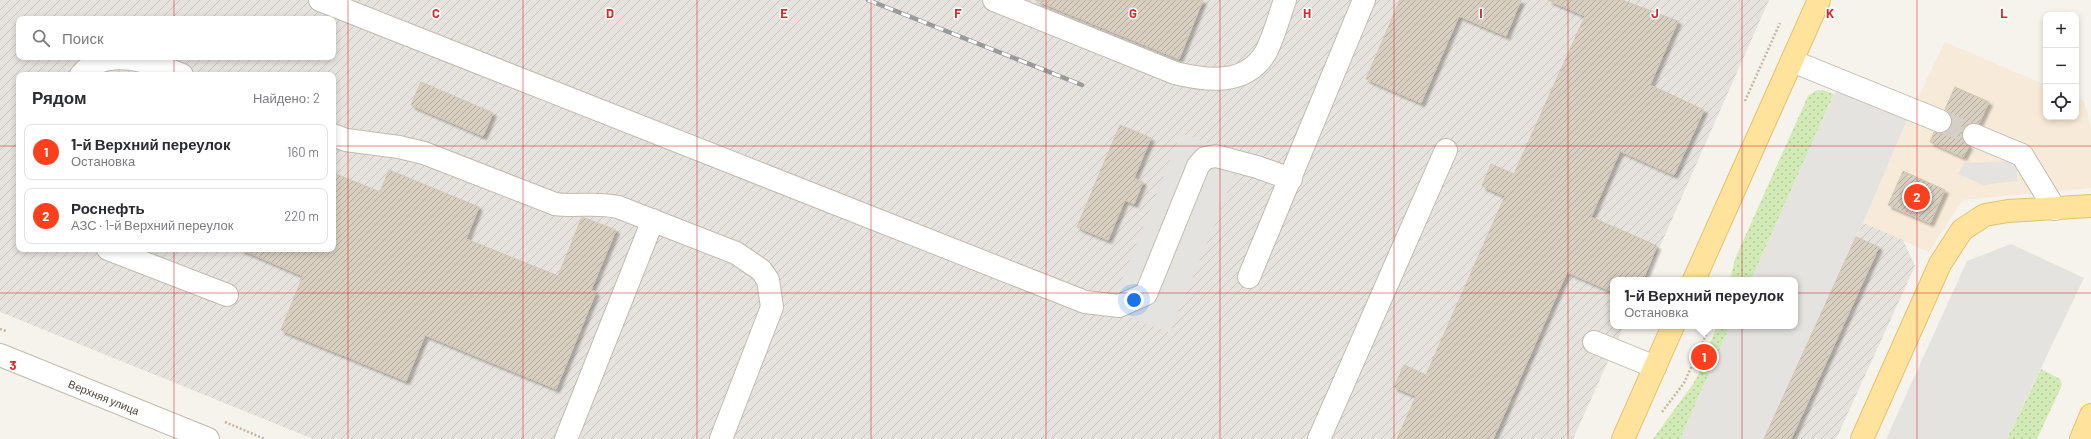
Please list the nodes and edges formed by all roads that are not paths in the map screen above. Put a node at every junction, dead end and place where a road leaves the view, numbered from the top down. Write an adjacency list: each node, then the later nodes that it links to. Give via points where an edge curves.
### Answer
1 (320, 0): 15 (street, via 1085,302 1118,306 1146,294 1198,166 1205,158 1216,156)
2 (994, 0): 3 (street, via 1175,73 1216,81 1235,77 1252,67 1265,52)
3 (1285, 0)
4 (1364, 0): 15 (street)
5 (1819, 0): 8 (main road)
6 (107, 60): 9 (street, via 94,64)
7 (131, 60): 10 (street)
8 (1792, 61): 11 (street); 21 (main road)
9 (85, 72)
10 (174, 72)
11 (1940, 120)
12 (1974, 135): 17 (street, via 2022,155)
13 (336, 136): 18 (street, via 424,153 555,204 602,204)
14 (1446, 150): 31 (street)
15 (1290, 179): 20 (street)
16 (2091, 206): 17 (main road)
17 (2055, 209): 33 (main road, via 2008,211 1986,215 1962,230 1940,264)
18 (654, 220): 29 (street); 30 (street, via 736,253 761,270 768,280 772,307)
19 (116, 252): 22 (street)
20 (1249, 277)
21 (1695, 277)
22 (227, 295)
23 (1672, 329): 26 (main road)
24 (1594, 342): 26 (street)
25 (0, 355): 28 (street, Верхняя улица)
26 (1655, 367): 32 (main road)
27 (2091, 415): 34 (main road)
28 (208, 439)
29 (566, 439)
30 (721, 439)
31 (1319, 439)
32 (1623, 439)
33 (1862, 439)
34 (2081, 439)

